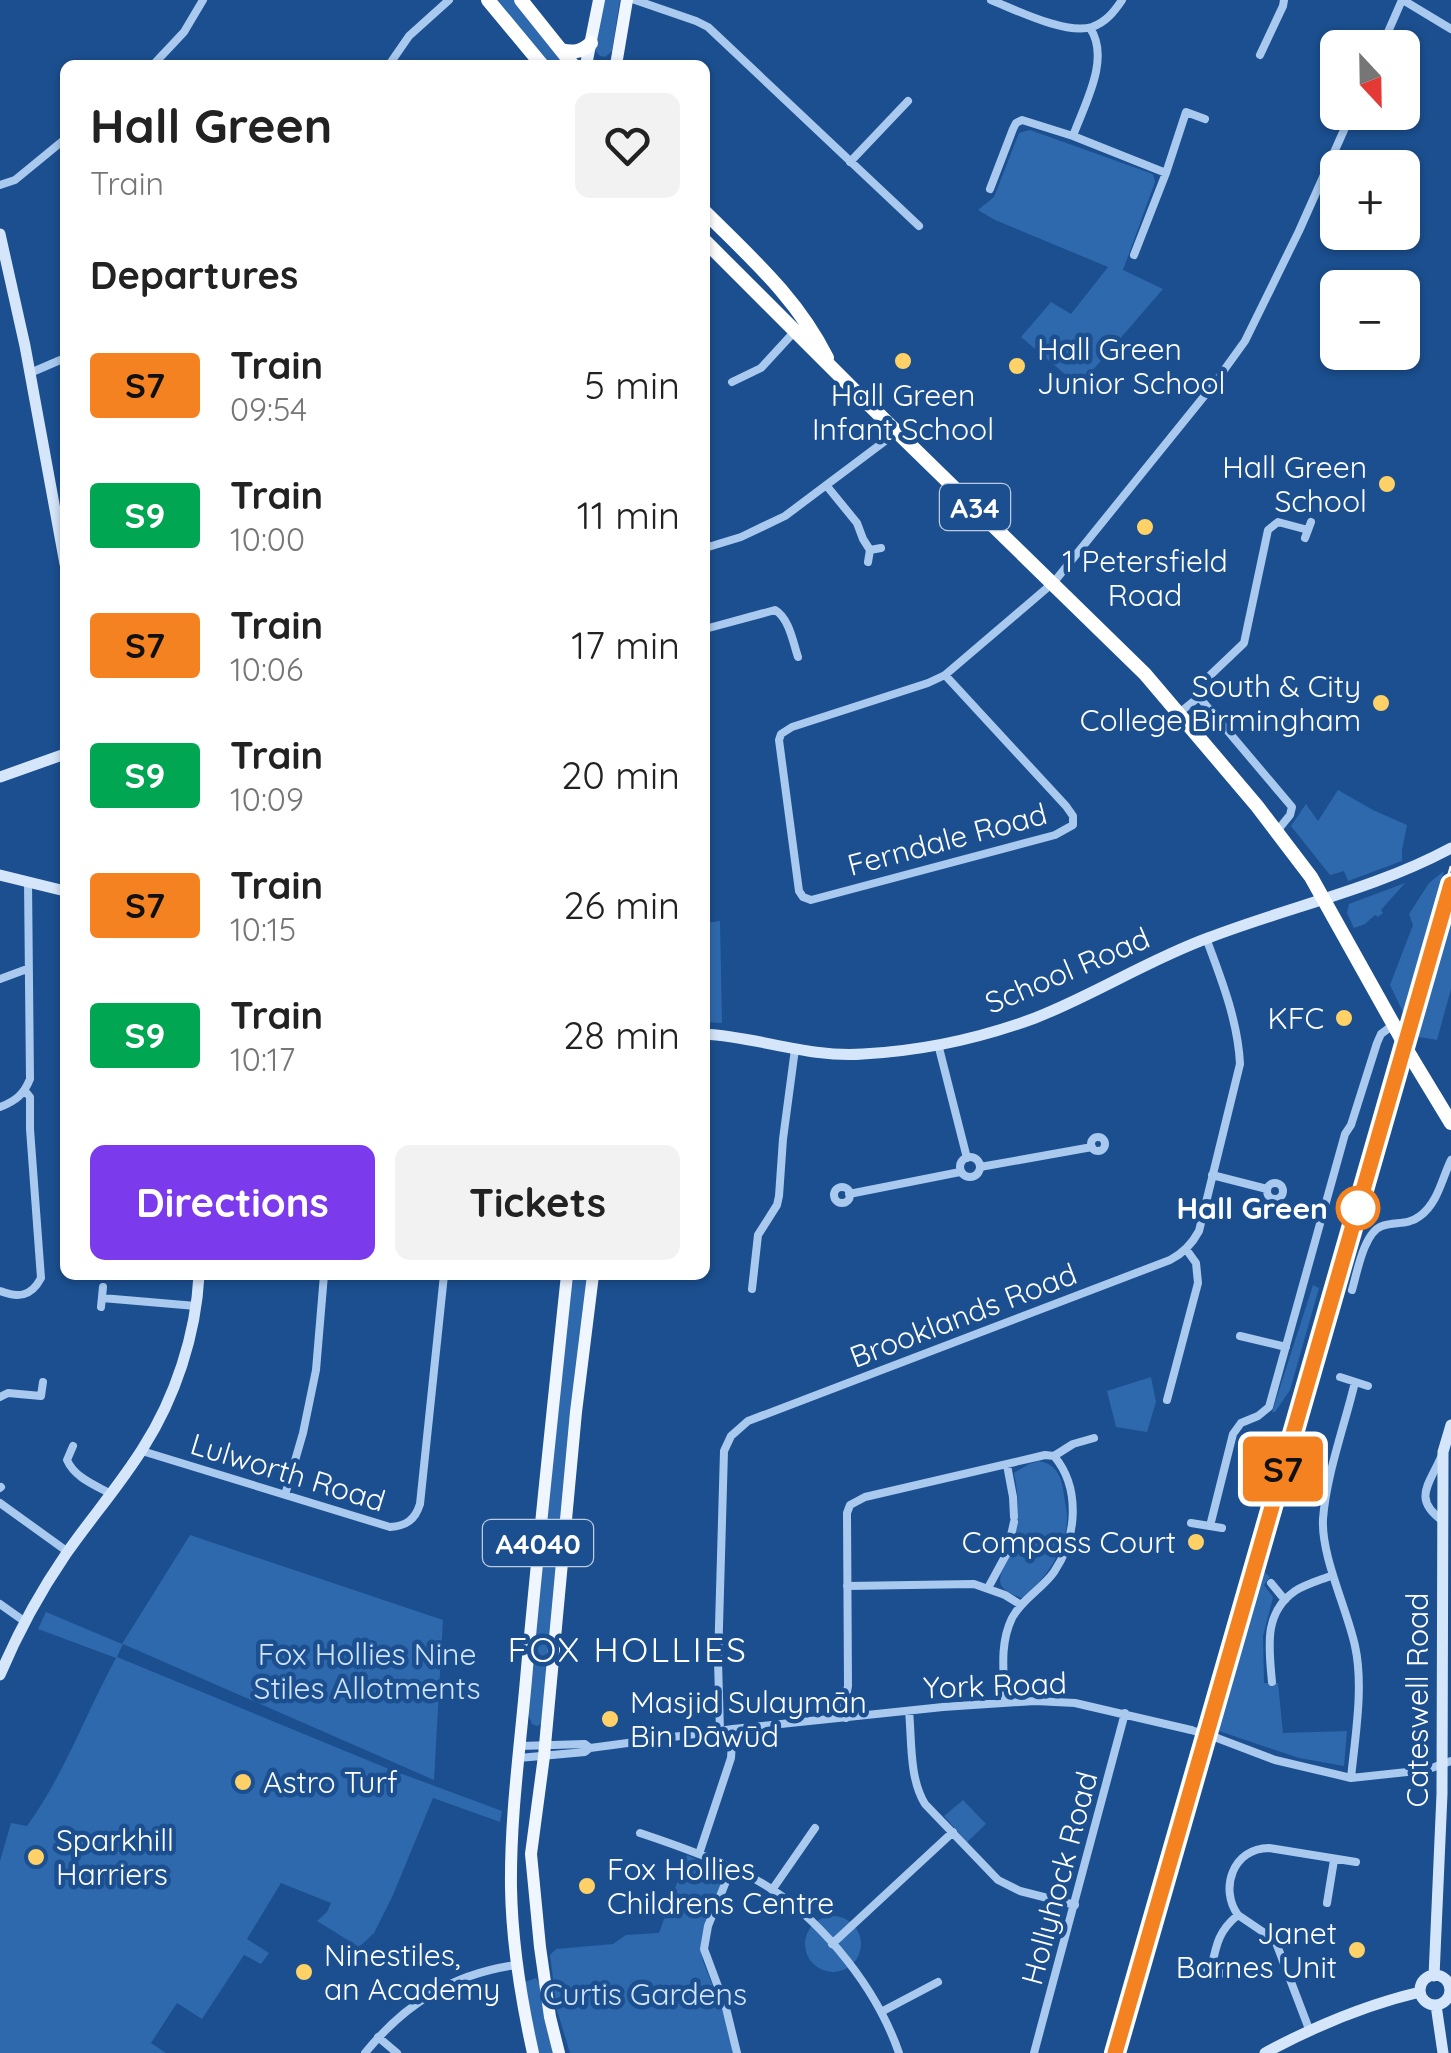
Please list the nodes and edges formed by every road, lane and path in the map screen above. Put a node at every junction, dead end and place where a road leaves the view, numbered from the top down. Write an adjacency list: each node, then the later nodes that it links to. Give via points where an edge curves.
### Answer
1 (203, 0): 18 (street)
2 (448, 0): 19 (street)
3 (488, 0): 20 (highway)
4 (521, 0): 17 (highway)
5 (599, 0): 16 (main road)
6 (627, 0): 24 (main road)
7 (636, 0): 32 (street, via 708,27)
8 (991, 0): 12 (street, via 1049,22)
9 (1122, 0): 12 (street)
10 (1284, 0): 15 (street, via 1262,51)
11 (1403, 0): 13 (street); 14 (street)
12 (1090, 28): 30 (street, via 1097,38 1096,72)
13 (1451, 29)
14 (1389, 30)
15 (1250, 41)
16 (590, 46): 17 (highway); 22 (main road); 23 (main road)
17 (561, 50): 21 (highway)
18 (158, 60)
19 (392, 60)
20 (538, 60)
21 (569, 60)
22 (587, 60)
23 (596, 60)
24 (617, 60)
25 (908, 100): 32 (street)
26 (1176, 109): 27 (street)
27 (1186, 112): 28 (street); 33 (street)
28 (1206, 119)
29 (1344, 130): 55 (street, via 1245,341)
30 (1072, 136): 33 (street); 35 (street, via 1021,116)
31 (60, 143): 34 (street)
32 (850, 162): 37 (street)
33 (1166, 172): 40 (street)
34 (0, 186)
35 (990, 188)
36 (710, 217): 41 (highway, A34)
37 (918, 226)
38 (0, 234): 45 (street)
39 (710, 246): 42 (highway, A34)
40 (1134, 254)
41 (806, 320): 42 (highway); 44 (highway, A34)
42 (794, 331): 44 (highway, A34); 46 (street, via 760,368)
43 (60, 360): 45 (street)
44 (832, 367): 47 (highway, A34)
45 (30, 372): 49 (street)
46 (732, 382)
47 (897, 432): 48 (street); 55 (highway, A34)
48 (826, 485): 51 (street, via 785,516); 53 (street)
49 (60, 528)
50 (1308, 530): 59 (street, via 1278,522 1268,530 1244,642 1201,684)
51 (710, 546)
52 (881, 548): 53 (street)
53 (870, 550): 54 (street)
54 (868, 562)
55 (1054, 582): 58 (street); 60 (highway, A34)
56 (710, 628): 57 (street, via 775,610)
57 (798, 658)
58 (945, 674): 58 (street, Ferndale Road, via 780,734 803,897 1073,825 1066,806)
59 (1200, 696): 60 (street); 63 (street, via 1292,808)
60 (1179, 712): 63 (highway, A34)
61 (60, 756): 62 (street)
62 (0, 777)
63 (1277, 830): 68 (highway, A34)
64 (1447, 850): 68 (street, School Road)
65 (0, 874): 66 (street)
66 (28, 881): 67 (street); 70 (street)
67 (60, 890)
68 (1324, 899): 69 (street, School Road); 72 (highway, A34)
69 (1206, 938): 74 (street, School Road, via 1035,1018); 84 (street, via 1240,1043)
70 (28, 969): 71 (street); 76 (street)
71 (0, 979)
72 (1394, 1027): 78 (highway, A34, bridge); 99 (street, via 1377,1042 1345,1134)
73 (710, 1034): 75 (street, School Road)
74 (938, 1044): 75 (street, School Road, via 836,1056); 80 (street)
75 (795, 1049): 94 (street, via 779,1196 758,1235)
76 (25, 1092): 77 (street); 96 (street, via 40,1278 27,1294)
77 (0, 1107)
78 (1451, 1123)
79 (1092, 1146): 82 (street)
80 (967, 1158): 82 (street); 83 (street)
81 (1451, 1160): 95 (street, via 1429,1208 1372,1232)
82 (980, 1167): 83 (street, via 972,1178)
83 (960, 1172): 86 (street)
84 (1212, 1175): 85 (street); 87 (street, via 1199,1231)
85 (1267, 1189)
86 (849, 1194)
87 (1186, 1249): 104 (street, via 1198,1283); 138 (street, Brooklands Road, via 738,1428 724,1451)
88 (199, 1280): 97 (street)
89 (324, 1280): 116 (street, via 316,1370)
90 (443, 1280): 116 (street, Lulworth Road, via 414,1517 390,1527)
91 (566, 1280): 140 (main road, A4040)
92 (592, 1280): 139 (main road, A4040)
93 (103, 1287): 97 (street, via 101,1303)
94 (752, 1289)
95 (1352, 1290)
96 (0, 1291)
97 (196, 1306): 111 (street, via 174,1387)
98 (1240, 1336): 99 (street)
99 (1286, 1347): 119 (street, via 1269,1406 1233,1434)
100 (1340, 1378): 103 (street)
101 (43, 1382): 106 (street, via 40,1396)
102 (1158, 1382): 104 (street)
103 (1355, 1382): 105 (street); 123 (street, via 1322,1522)
104 (1170, 1386): 107 (street)
105 (1368, 1386)
106 (0, 1397)
107 (1166, 1400)
108 (1451, 1425): 112 (street, Cateswell Road)
109 (1094, 1438): 113 (street)
110 (73, 1446): 115 (street, via 71,1468)
111 (142, 1451): 115 (street); 116 (street, Lulworth Road)
112 (1443, 1452): 121 (street, Cateswell Road); 121 (street, via 1424,1496)
113 (1054, 1456): 114 (street); 129 (street, via 1067,1480 1074,1521 1054,1571)
114 (1006, 1464): 125 (street, via 856,1500 847,1514); 126 (street, via 1014,1519 1007,1554)
115 (111, 1494): 122 (street)
116 (285, 1495)
117 (0, 1503): 122 (street)
118 (1192, 1523): 119 (street)
119 (1210, 1526): 120 (street)
120 (1222, 1528)
121 (1446, 1529): 141 (street, Cateswell Road)
122 (68, 1552): 130 (street)
123 (1333, 1575): 127 (street); 142 (street, via 1358,1665)
124 (1271, 1582): 127 (street)
125 (847, 1586): 126 (street); 136 (street)
126 (988, 1588): 129 (street)
127 (1285, 1600): 132 (street, via 1268,1630)
128 (0, 1604): 130 (street)
129 (1021, 1605): 133 (street, via 1002,1644)
130 (24, 1621): 131 (street)
131 (0, 1674)
132 (1272, 1682)
133 (1005, 1702): 134 (street, York Road); 135 (street, York Road, via 1075,1703)
134 (908, 1711): 136 (street, York Road); 144 (street, via 920,1795)
135 (1125, 1713): 142 (street, York Road, bridge); 153 (street, Hollyhock Road)
136 (846, 1718): 137 (street, York Road)
137 (733, 1729): 138 (street, York Road); 146 (street, via 731,1758)
138 (720, 1730): 139 (street, York Road, via 585,1752)
139 (544, 1751): 140 (street, York Road); 156 (main road, A4040, via 531,1854)
140 (519, 1752): 157 (main road, A4040, via 511,1888)
141 (1446, 1762): 142 (street, York Road); 150 (street, Cateswell Road)
142 (1351, 1778)
143 (815, 1828): 151 (street)
144 (953, 1832): 153 (street, via 998,1880); 155 (street)
145 (640, 1833): 146 (street)
146 (698, 1854): 149 (street)
147 (1334, 1860): 148 (street); 152 (street); 154 (street, via 1269,1848 1246,1853 1229,1892)
148 (1356, 1862)
149 (732, 1869): 151 (street); 173 (street, via 704,1949)
150 (1445, 1881): 161 (street, Cateswell Road)
151 (772, 1890): 155 (street)
152 (1327, 1902)
153 (1075, 1905): 175 (street, Hollyhock Road)
154 (1238, 1915): 158 (street, via 1217,1944); 167 (street, via 1275,1940)
155 (832, 1944): 166 (street)
156 (542, 1963): 157 (main road); 172 (main road, A4040)
157 (518, 1965): 168 (street, via 429,1994); 171 (main road, A4040)
158 (1211, 1970): 159 (street); 160 (street)
159 (1198, 1972)
160 (1225, 1974)
161 (1434, 1976): 163 (street); 164 (street)
162 (938, 1982): 166 (street)
163 (1450, 1990): 165 (street)
164 (1420, 1992): 165 (street); 167 (street)
165 (1436, 2005): 177 (street)
166 (882, 2012): 174 (street)
167 (1308, 2029): 176 (street)
168 (378, 2037): 169 (street); 170 (street)
169 (364, 2053)
170 (397, 2053)
171 (533, 2053)
172 (558, 2053)
173 (737, 2053)
174 (900, 2053)
175 (1034, 2053)
176 (1265, 2053)
177 (1444, 2053)

